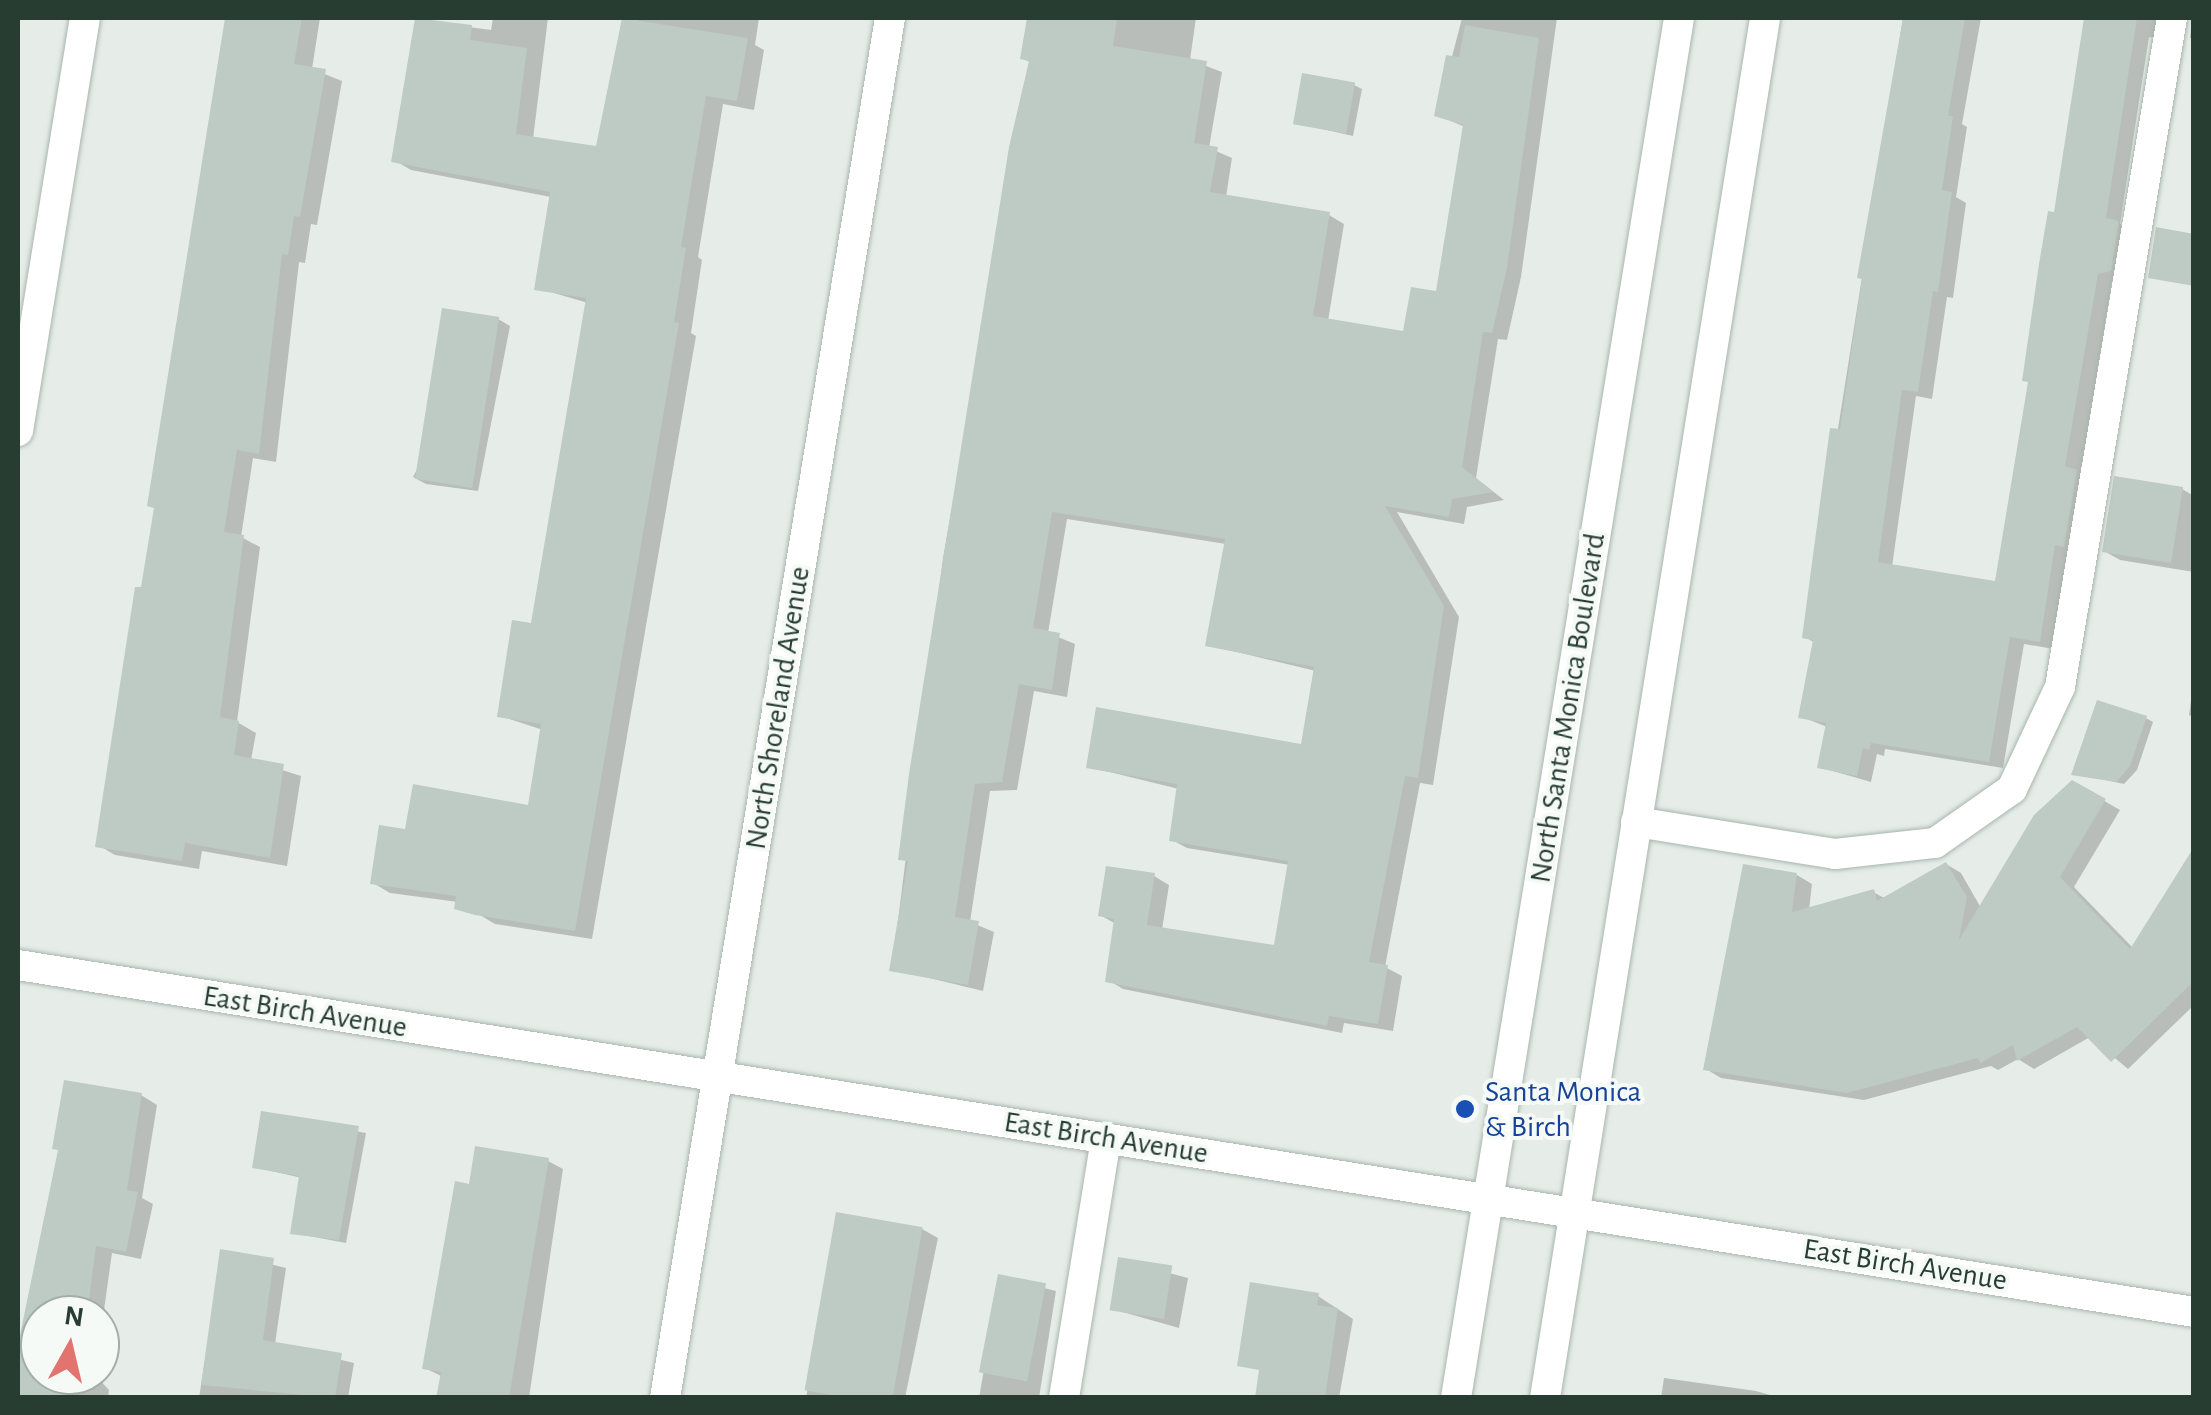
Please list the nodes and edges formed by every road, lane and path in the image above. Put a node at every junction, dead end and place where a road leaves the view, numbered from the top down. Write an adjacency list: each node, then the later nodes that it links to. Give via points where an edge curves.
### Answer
1 (85, 18): 6 (street)
2 (890, 18): 9 (street, North Shoreland Avenue)
3 (1679, 18): 11 (street, North Santa Monica Boulevard)
4 (1765, 18): 7 (street)
5 (2172, 18): 7 (street, via 2060,687 2012,789 1936,843 1835,854)
6 (18, 431)
7 (1636, 822): 12 (street)
8 (18, 965): 9 (street, East Birch Avenue)
9 (718, 1080): 10 (street, East Birch Avenue); 14 (street, North Shoreland Avenue)
10 (1106, 1138): 11 (street, East Birch Avenue); 15 (street)
11 (1488, 1201): 12 (street, East Birch Avenue); 16 (street, North Santa Monica Boulevard)
12 (1574, 1211): 13 (street, East Birch Avenue); 17 (street)
13 (2194, 1312)
14 (665, 1398)
15 (1064, 1398)
16 (1456, 1398)
17 (1544, 1398)

